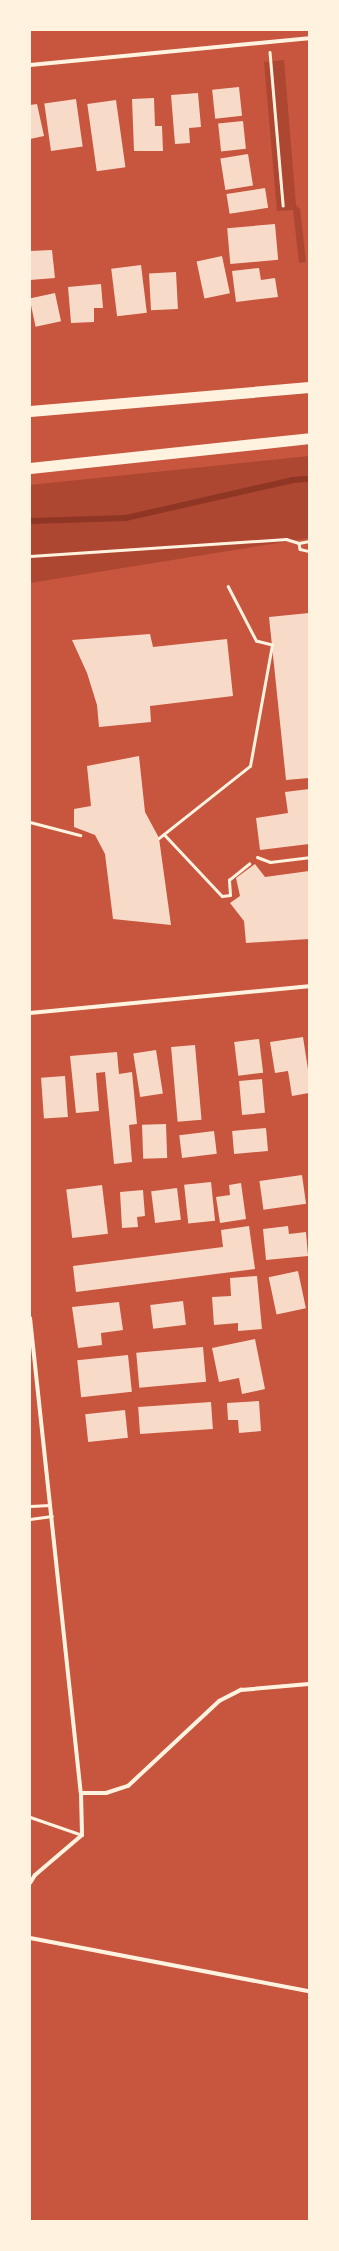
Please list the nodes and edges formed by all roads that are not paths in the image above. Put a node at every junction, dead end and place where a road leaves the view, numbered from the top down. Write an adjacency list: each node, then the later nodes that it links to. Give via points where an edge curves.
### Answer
1 (309, 38): 2 (street)
2 (30, 65)
3 (309, 387): 4 (highway)
4 (30, 411)
5 (309, 438): 6 (highway)
6 (30, 468)
7 (257, 857): 8 (lane, via 270,862)
8 (309, 857)
9 (309, 986): 10 (street)
10 (30, 1013)
11 (30, 1319): 12 (street)
12 (50, 1505): 13 (lane); 14 (street)
13 (30, 1506)
14 (52, 1516): 15 (lane); 17 (street)
15 (30, 1518)
16 (309, 1684): 17 (street, via 241,1690 219,1701 128,1786 106,1793)
17 (81, 1793): 19 (street)
18 (30, 1817): 19 (lane)
19 (82, 1835): 21 (street)
20 (30, 1872): 21 (lane)
21 (35, 1875): 22 (street)
22 (30, 1883)
23 (30, 1938): 24 (street)
24 (309, 1992)

